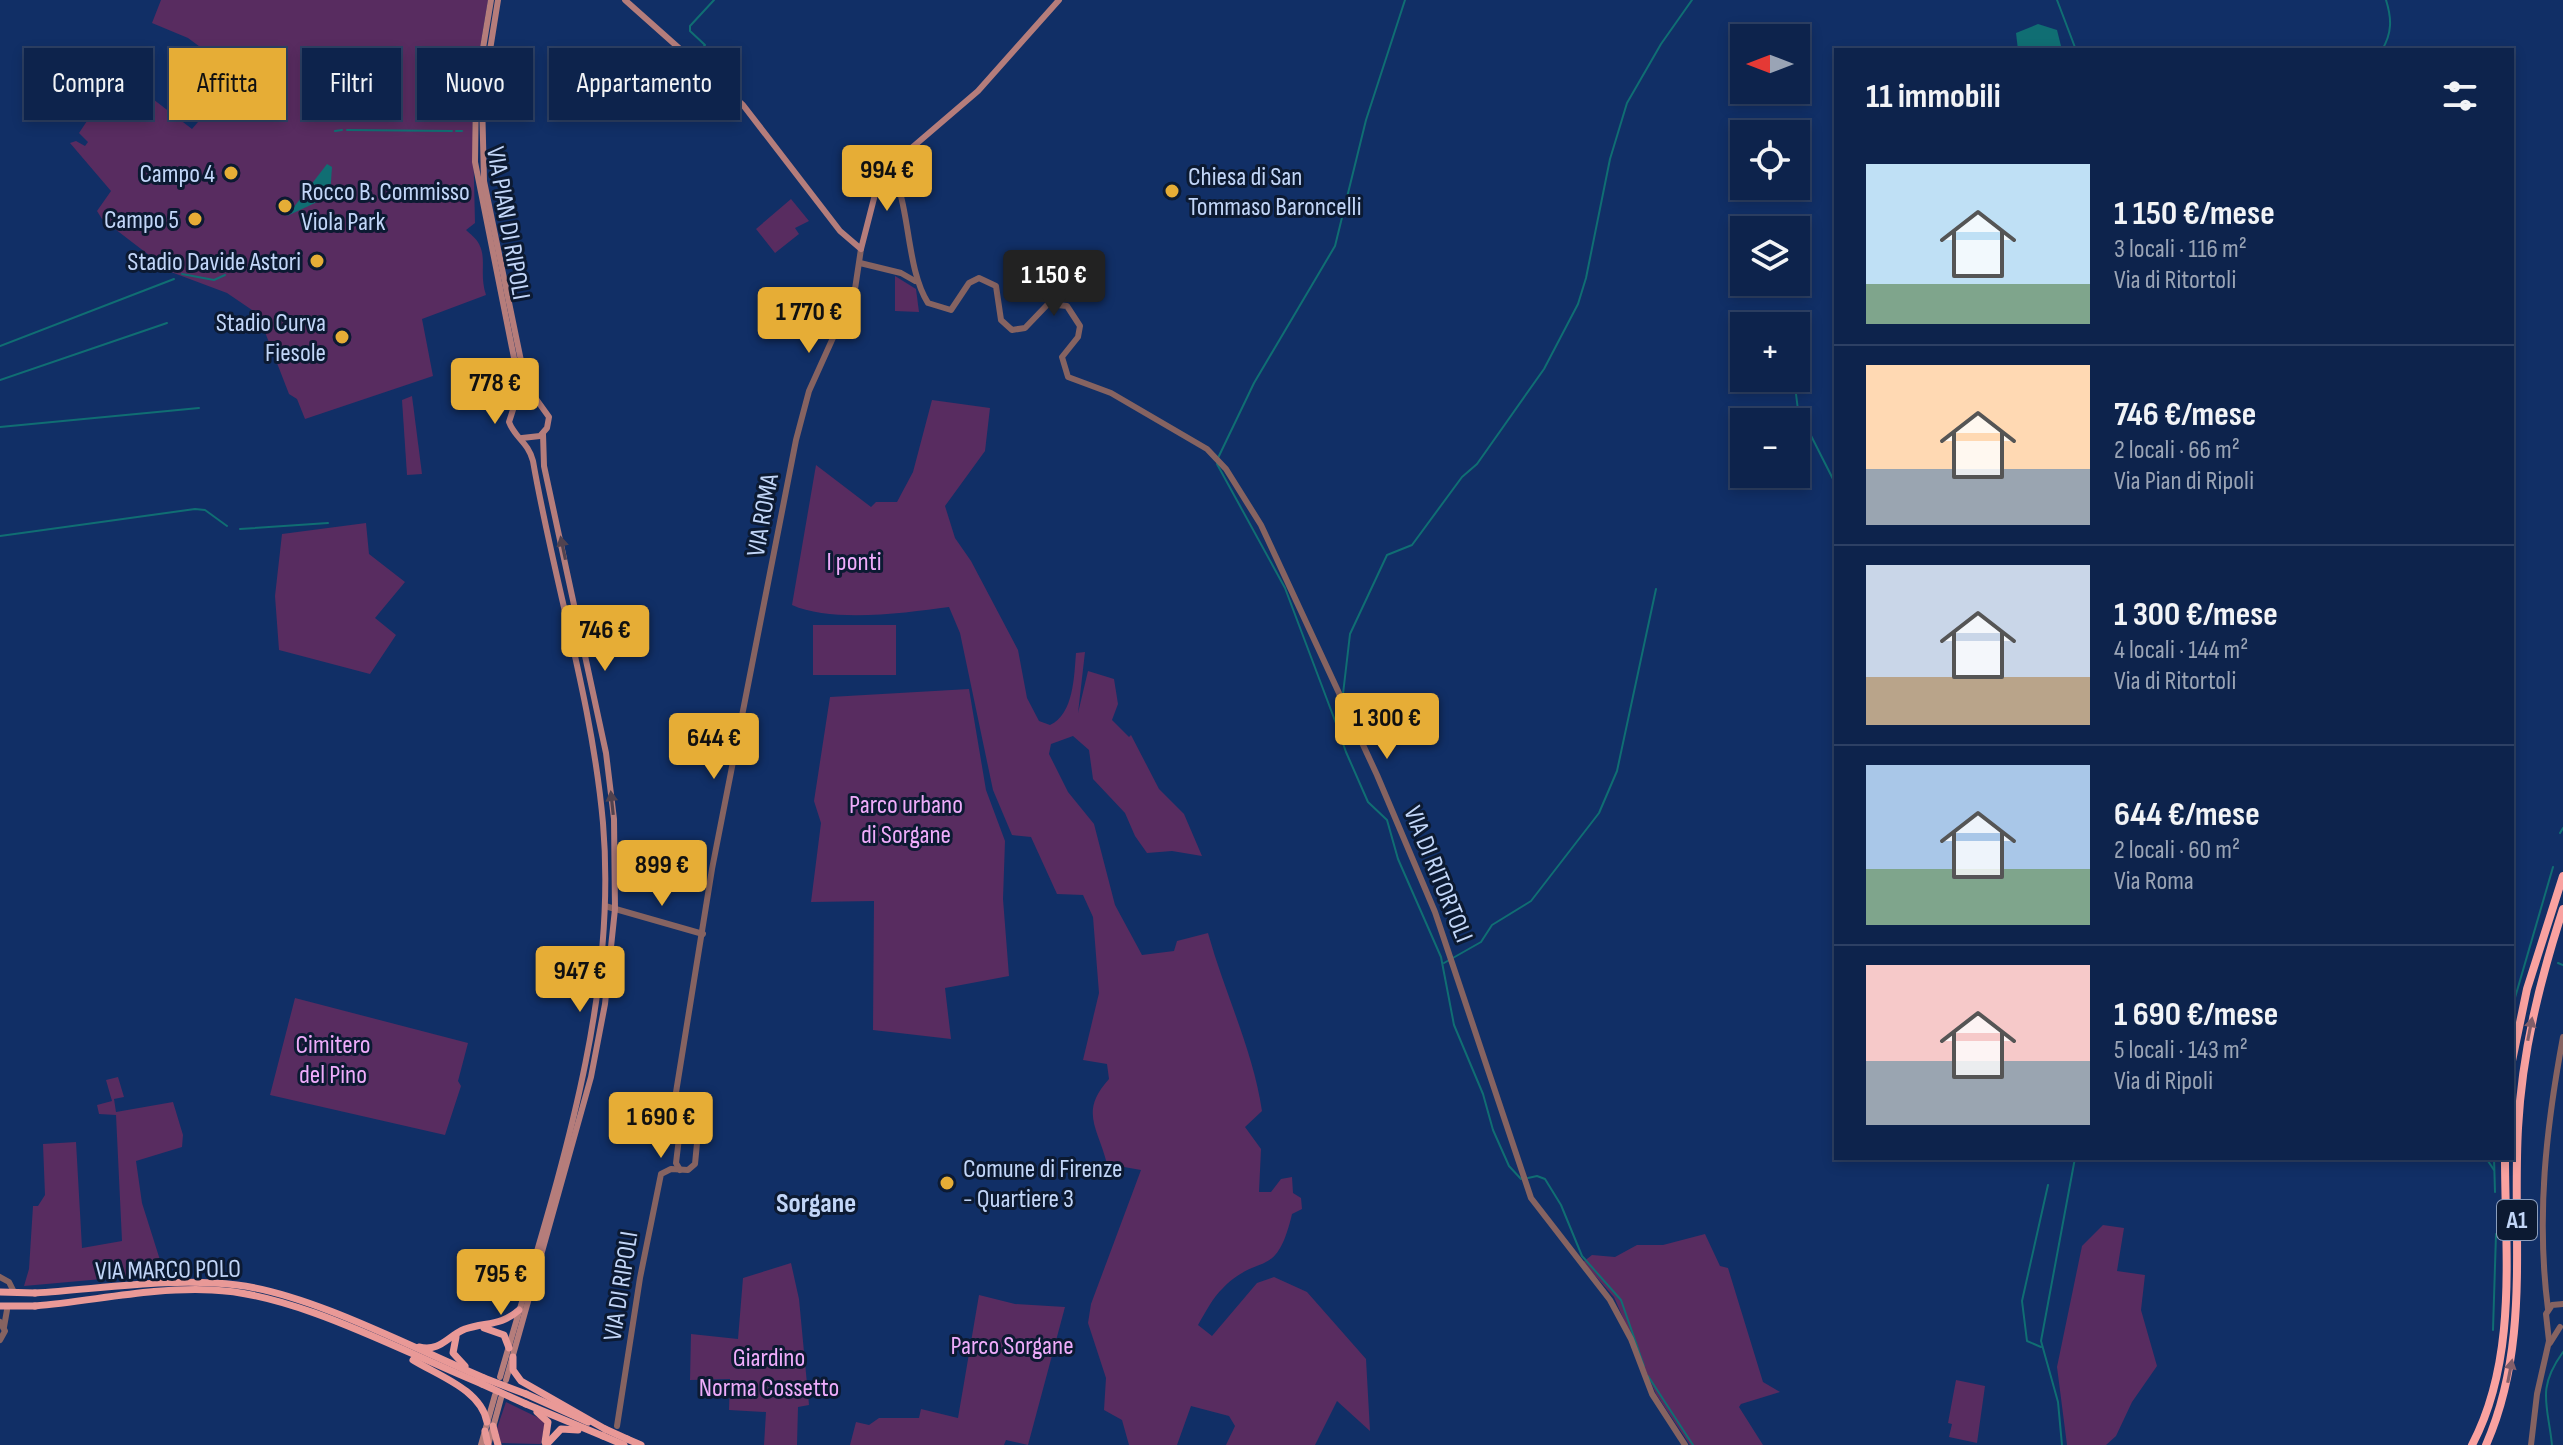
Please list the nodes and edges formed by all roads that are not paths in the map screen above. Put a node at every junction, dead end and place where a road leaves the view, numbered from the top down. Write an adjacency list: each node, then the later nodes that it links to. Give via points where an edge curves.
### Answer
1 (491, 0): 10 (main road, VIA PIAN DI RIPOLI, via 476,90 475,162 520,388)
2 (498, 0): 9 (main road, VIA PIAN DI RIPOLI, via 482,100 483,171 526,385)
3 (625, 0): 6 (main road, via 743,105 840,231)
4 (1059, 0): 5 (main road, VIA ROMA, via 978,91)
5 (887, 167): 6 (main road, VIA ROMA, via 875,184); 8 (street, via 903,204)
6 (861, 249): 7 (street, VIA ROMA)
7 (860, 263): 8 (street); 17 (street, VIA ROMA, via 854,291 803,409 752,655)
8 (915, 281): 55 (street, VIA DI RITORTOLI, via 928,303 940,309 953,308 969,283 979,278 996,286 1001,320 1012,330 1028,326 1048,304 1067,306 1080,326 1062,357 1068,377 1102,388 1156,418 1207,449 1226,469 1284,572 1435,911 1522,1178 1540,1213 1610,1300 1652,1394)
9 (536, 400): 10 (main road); 11 (main road, VIA PIAN DI RIPOLI, via 549,417)
10 (516, 404): 12 (main road, VIA PIAN DI RIPOLI, via 509,422)
11 (543, 434): 12 (main road); 15 (main road, VIA PIAN DI RIPOLI, one-way to 11, via 609,773 544,466)
12 (522, 438): 14 (main road, VIA PIAN DI RIPOLI, via 533,461 595,760)
13 (2563, 876): 19 (highway, via 2527,989)
14 (605, 906): 15 (street); 20 (main road, VIA PIAN DI RIPOLI, via 598,995)
15 (615, 909): 17 (street); 20 (main road, VIA PIAN DI RIPOLI, via 604,1014)
16 (2563, 909): 57 (highway, A1, one-way to 16, via 2508,1380 2517,1321 2517,1132 2524,1062)
17 (703, 934): 21 (street, VIA ROMA)
18 (2563, 1037): 27 (street, via 2542,1184)
19 (2514, 1051)
20 (576, 1116): 33 (main road); 43 (main road)
21 (674, 1120): 22 (street); 23 (street, VIA ROMA)
22 (690, 1136): 23 (street); 25 (street, via 698,1145 695,1164)
23 (679, 1138): 25 (street, VIA ROMA)
24 (2505, 1160): 56 (highway, A1, via 2507,1268 2501,1344 2495,1384)
25 (680, 1170): 47 (street, VIA DI RIPOLI, via 661,1174)
26 (0, 1277): 30 (street)
27 (2544, 1280): 31 (street); 32 (street)
28 (179, 1287): 29 (highway, VIA MARCO POLO, bridge); 30 (highway, VIA MARCO POLO, bridge, via 35,1306); 40 (highway, VIA MARCO POLO, via 236,1285 278,1294)
29 (0, 1292)
30 (9, 1301): 35 (street)
31 (2560, 1304): 32 (street)
32 (2548, 1309): 34 (street)
33 (519, 1310): 36 (highway, via 504,1322); 41 (main road)
34 (2548, 1322): 37 (street); 42 (street)
35 (2, 1324): 39 (street, via 5,1333)
36 (482, 1327): 38 (highway); 41 (highway, via 504,1335)
37 (2562, 1327): 42 (street)
38 (460, 1332): 40 (highway, via 434,1349); 44 (highway, via 453,1345 455,1356)
39 (0, 1340)
40 (395, 1345): 44 (highway, VIA MARCO POLO); 48 (highway, via 474,1397)
41 (509, 1348): 43 (main road, via 503,1379)
42 (2547, 1350): 58 (street)
43 (513, 1357): 49 (highway, via 513,1370 521,1381)
44 (483, 1381): 46 (highway, VIA MARCO POLO, bridge); 49 (highway, VIA MARCO POLO, bridge, via 526,1394)
45 (498, 1397): 48 (main road)
46 (526, 1404): 49 (highway, VIA MARCO POLO); 53 (highway, via 548,1422)
47 (617, 1426)
48 (488, 1427): 51 (highway); 52 (highway)
49 (604, 1432): 50 (highway, VIA MARCO POLO, bridge); 53 (highway, via 564,1428)
50 (625, 1442): 54 (highway, VIA MARCO POLO)
51 (486, 1445)
52 (498, 1445)
53 (544, 1445)
54 (641, 1445)
55 (1685, 1445)
56 (2472, 1445)
57 (2486, 1445)
58 (2531, 1445)

